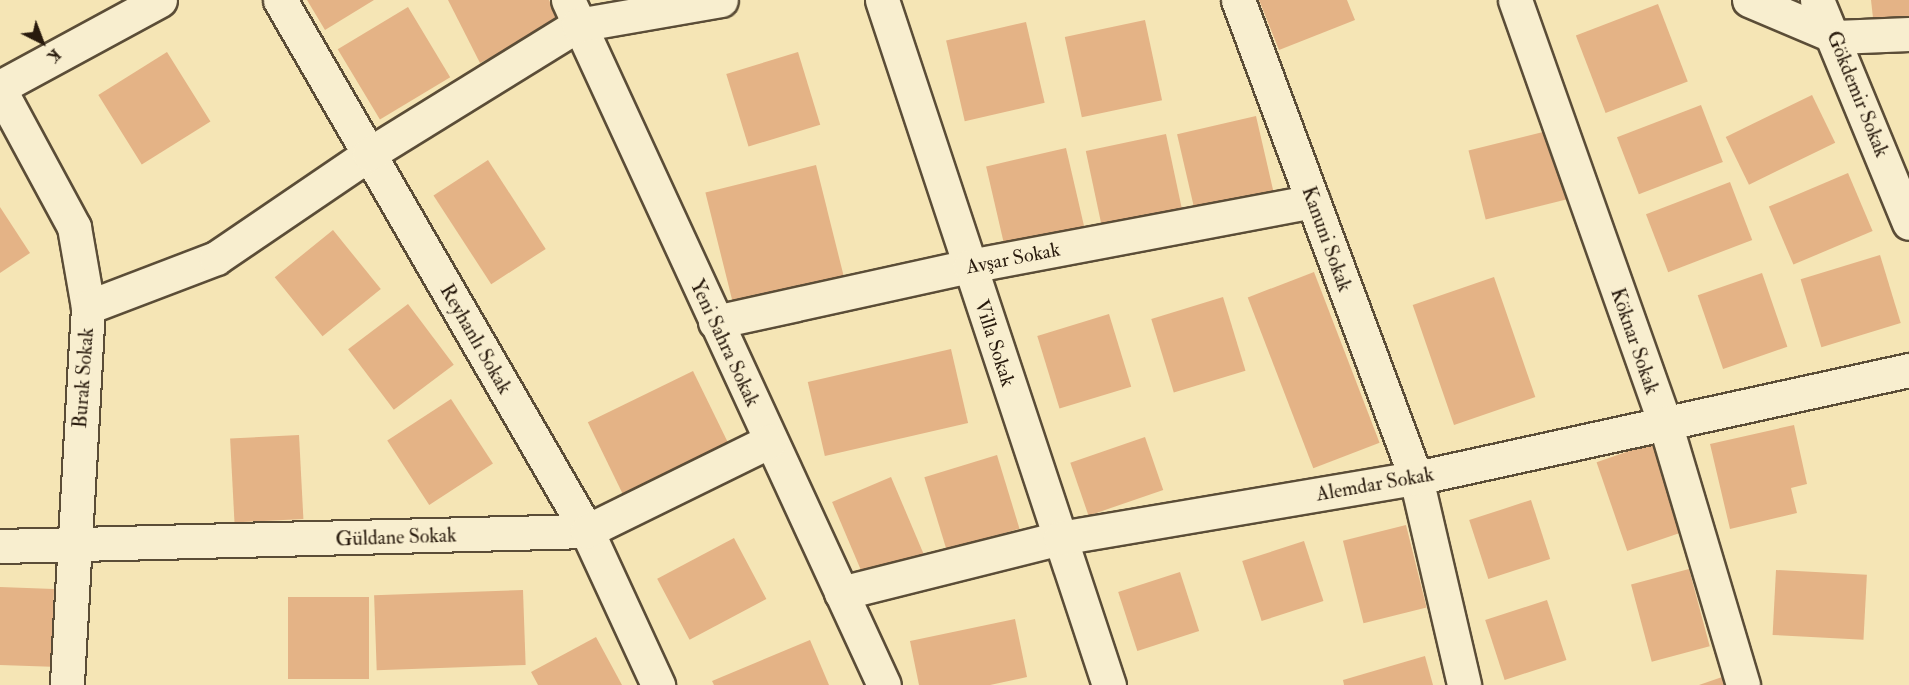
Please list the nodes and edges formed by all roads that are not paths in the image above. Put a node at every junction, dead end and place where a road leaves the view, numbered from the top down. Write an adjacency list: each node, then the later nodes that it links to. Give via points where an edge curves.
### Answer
1 (160, 0): 12 (street)
2 (280, 0): 13 (street, Reyhanlı Sokak)
3 (721, 0): 9 (street)
4 (882, 0): 16 (street, Villa Sokak)
5 (1238, 0): 14 (street, Kanuni Sokak)
6 (1515, 0): 20 (street, Köknar Sokak)
7 (1749, 0): 11 (street)
8 (1817, 0): 11 (street, Gökdemir Sokak)
9 (573, 12): 13 (street); 18 (street, Yeni Sahra Sokak)
10 (1909, 33): 11 (street)
11 (1836, 37): 15 (street, Gökdemir Sokak)
12 (0, 88): 17 (street, Burak Sokak, via 74,227)
13 (369, 154): 17 (street, via 216,258); 23 (street, Reyhanlı Sokak)
14 (1313, 201): 16 (street, Avşar Sokak); 22 (street, Kanuni Sokak)
15 (1909, 223)
16 (970, 266): 18 (street, Avşar Sokak); 24 (street, Villa Sokak)
17 (88, 307): 26 (street, Burak Sokak)
18 (715, 322): 21 (street, Yeni Sahra Sokak)
19 (1909, 370): 20 (street, Alemdar Sokak)
20 (1665, 423): 22 (street, Alemdar Sokak); 33 (street, Köknar Sokak)
21 (770, 441): 23 (street, Güldane Sokak); 27 (street, Yeni Sahra Sokak)
22 (1416, 478): 24 (street, Alemdar Sokak); 32 (street, Kanuni Sokak)
23 (587, 531): 26 (street, Güldane Sokak); 29 (street, Reyhanlı Sokak)
24 (1060, 538): 27 (street, Alemdar Sokak); 31 (street, Villa Sokak)
25 (0, 546): 26 (street, Güldane Sokak)
26 (71, 547): 28 (street, Burak Sokak)
27 (841, 593): 30 (street, Yeni Sahra Sokak)
28 (67, 685)
29 (658, 685)
30 (884, 685)
31 (1109, 685)
32 (1464, 685)
33 (1743, 685)

